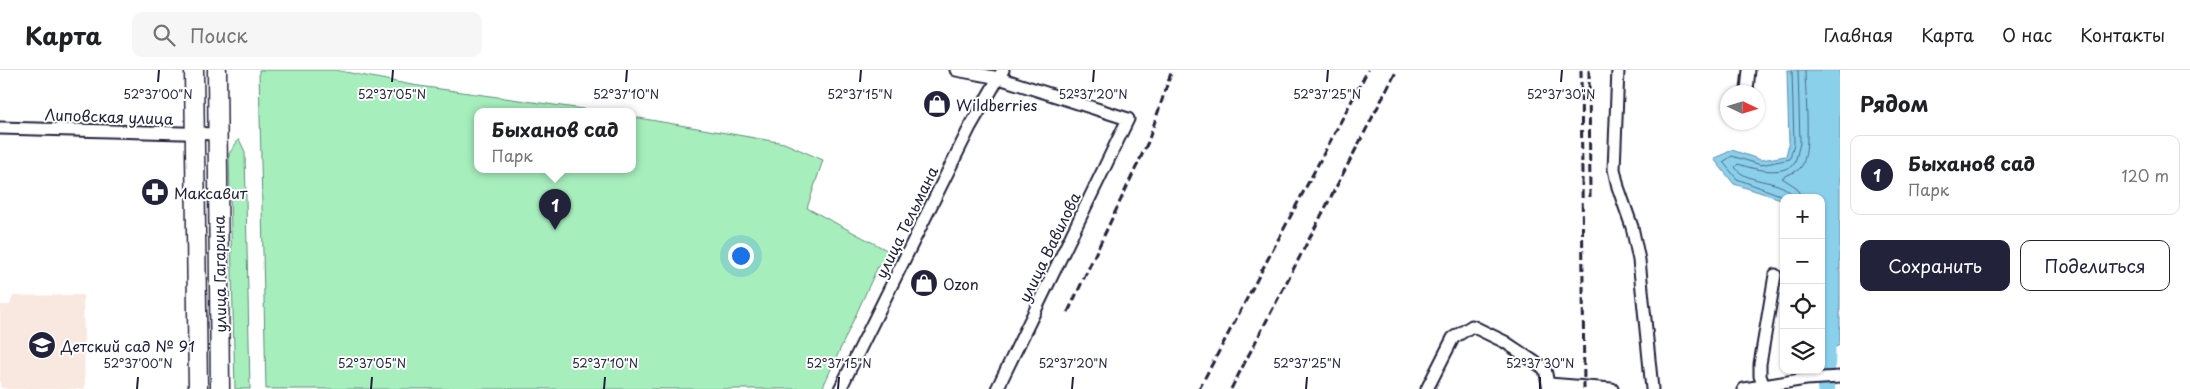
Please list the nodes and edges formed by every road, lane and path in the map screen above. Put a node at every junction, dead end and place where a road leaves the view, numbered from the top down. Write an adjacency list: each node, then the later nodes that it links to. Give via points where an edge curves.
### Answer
1 (194, 70): 9 (main road, улица Гагарина)
2 (216, 70): 10 (main road, улица Гагарина)
3 (956, 70): 6 (street)
4 (1618, 70): 21 (street, via 1614,169 1639,260)
5 (1749, 70): 7 (street)
6 (1001, 74): 14 (street, улица Тельмана, via 970,127); 18 (street, улица Вавилова, via 1128,119)
7 (1748, 85)
8 (0, 128): 9 (street, Липовская улица)
9 (195, 133): 10 (street, Липовская улица); 16 (main road, улица Гагарина)
10 (218, 134): 17 (main road, улица Гагарина)
11 (1775, 275): 13 (street, via 1760,364 1760,376)
12 (1840, 377): 13 (street)
13 (1765, 387): 22 (street)
14 (842, 388)
15 (1548, 388): 19 (street, via 1545,369 1505,342 1472,326 1453,338); 20 (street)
16 (198, 389)
17 (220, 389)
18 (996, 389)
19 (1427, 389)
20 (1612, 389)
21 (1652, 389)
22 (1744, 389)

